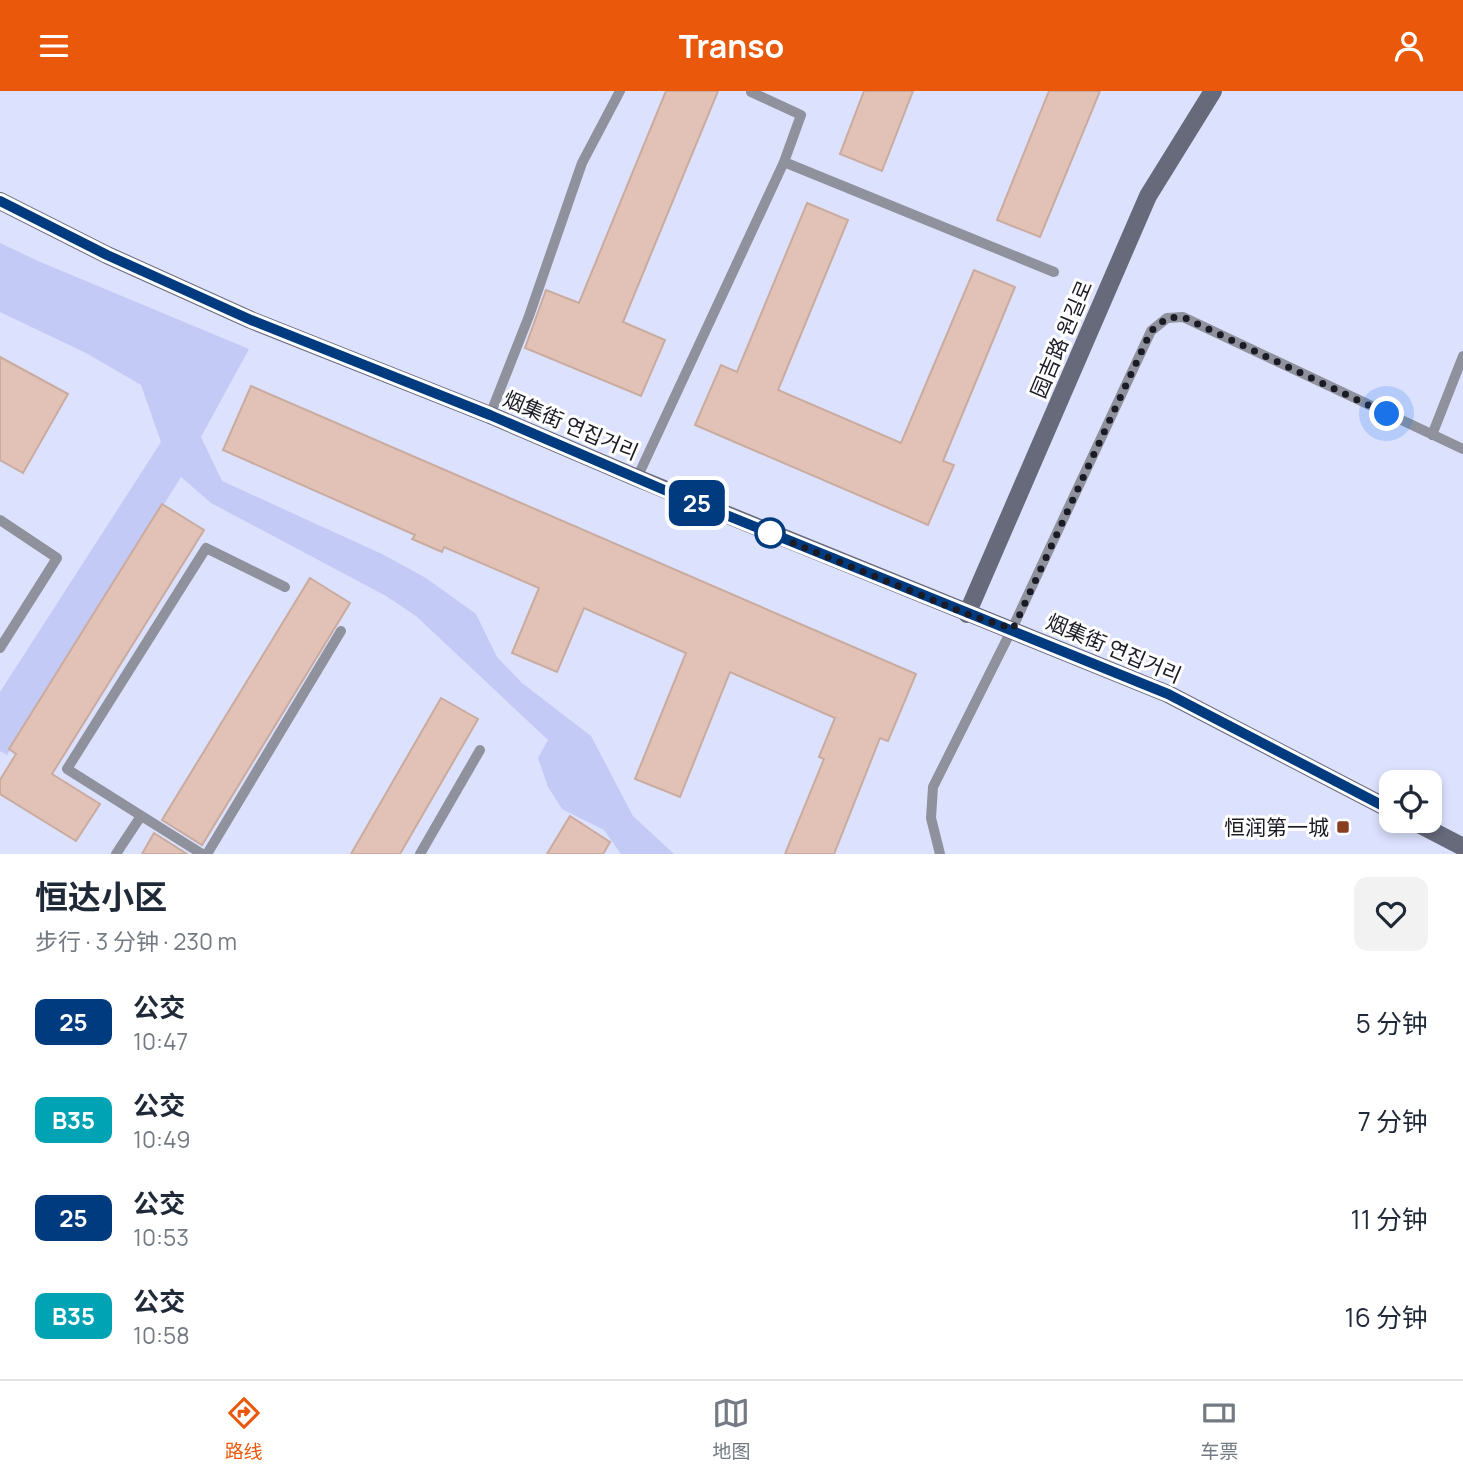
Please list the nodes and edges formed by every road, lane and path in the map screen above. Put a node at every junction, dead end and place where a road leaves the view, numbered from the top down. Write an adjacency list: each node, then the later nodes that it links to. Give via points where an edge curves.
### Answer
1 (620, 91): 8 (lane, via 582,163)
2 (1213, 91): 14 (main road, 园吉路 원길로, via 1148,196)
3 (751, 92): 4 (lane, via 801,115)
4 (784, 162): 6 (lane); 11 (lane)
5 (0, 201): 8 (main road, 烟集街 연집거리, via 251,320)
6 (1054, 272)
7 (1463, 356): 9 (lane)
8 (490, 415): 11 (main road, 烟集街 연집거리)
9 (1432, 435): 10 (lane); 15 (lane, via 1183,317 1167,318 1151,331)
10 (1463, 449)
11 (637, 478): 14 (main road, 烟集街 연집거리)
12 (0, 520): 17 (lane, via 57,558)
13 (285, 587): 20 (lane, via 206,548 66,769)
14 (967, 614): 15 (main road, 烟集街 연집거리)
15 (1013, 629): 19 (main road, 烟集街 연집거리, via 1168,694); 26 (lane, via 933,787 932,817)
16 (341, 631): 24 (lane)
17 (0, 648)
18 (480, 750): 25 (lane)
19 (1379, 804)
20 (141, 816): 23 (lane); 24 (lane)
21 (1436, 833): 22 (main road)
22 (1463, 847)
23 (116, 854)
24 (205, 854)
25 (420, 854)
26 (940, 854)

